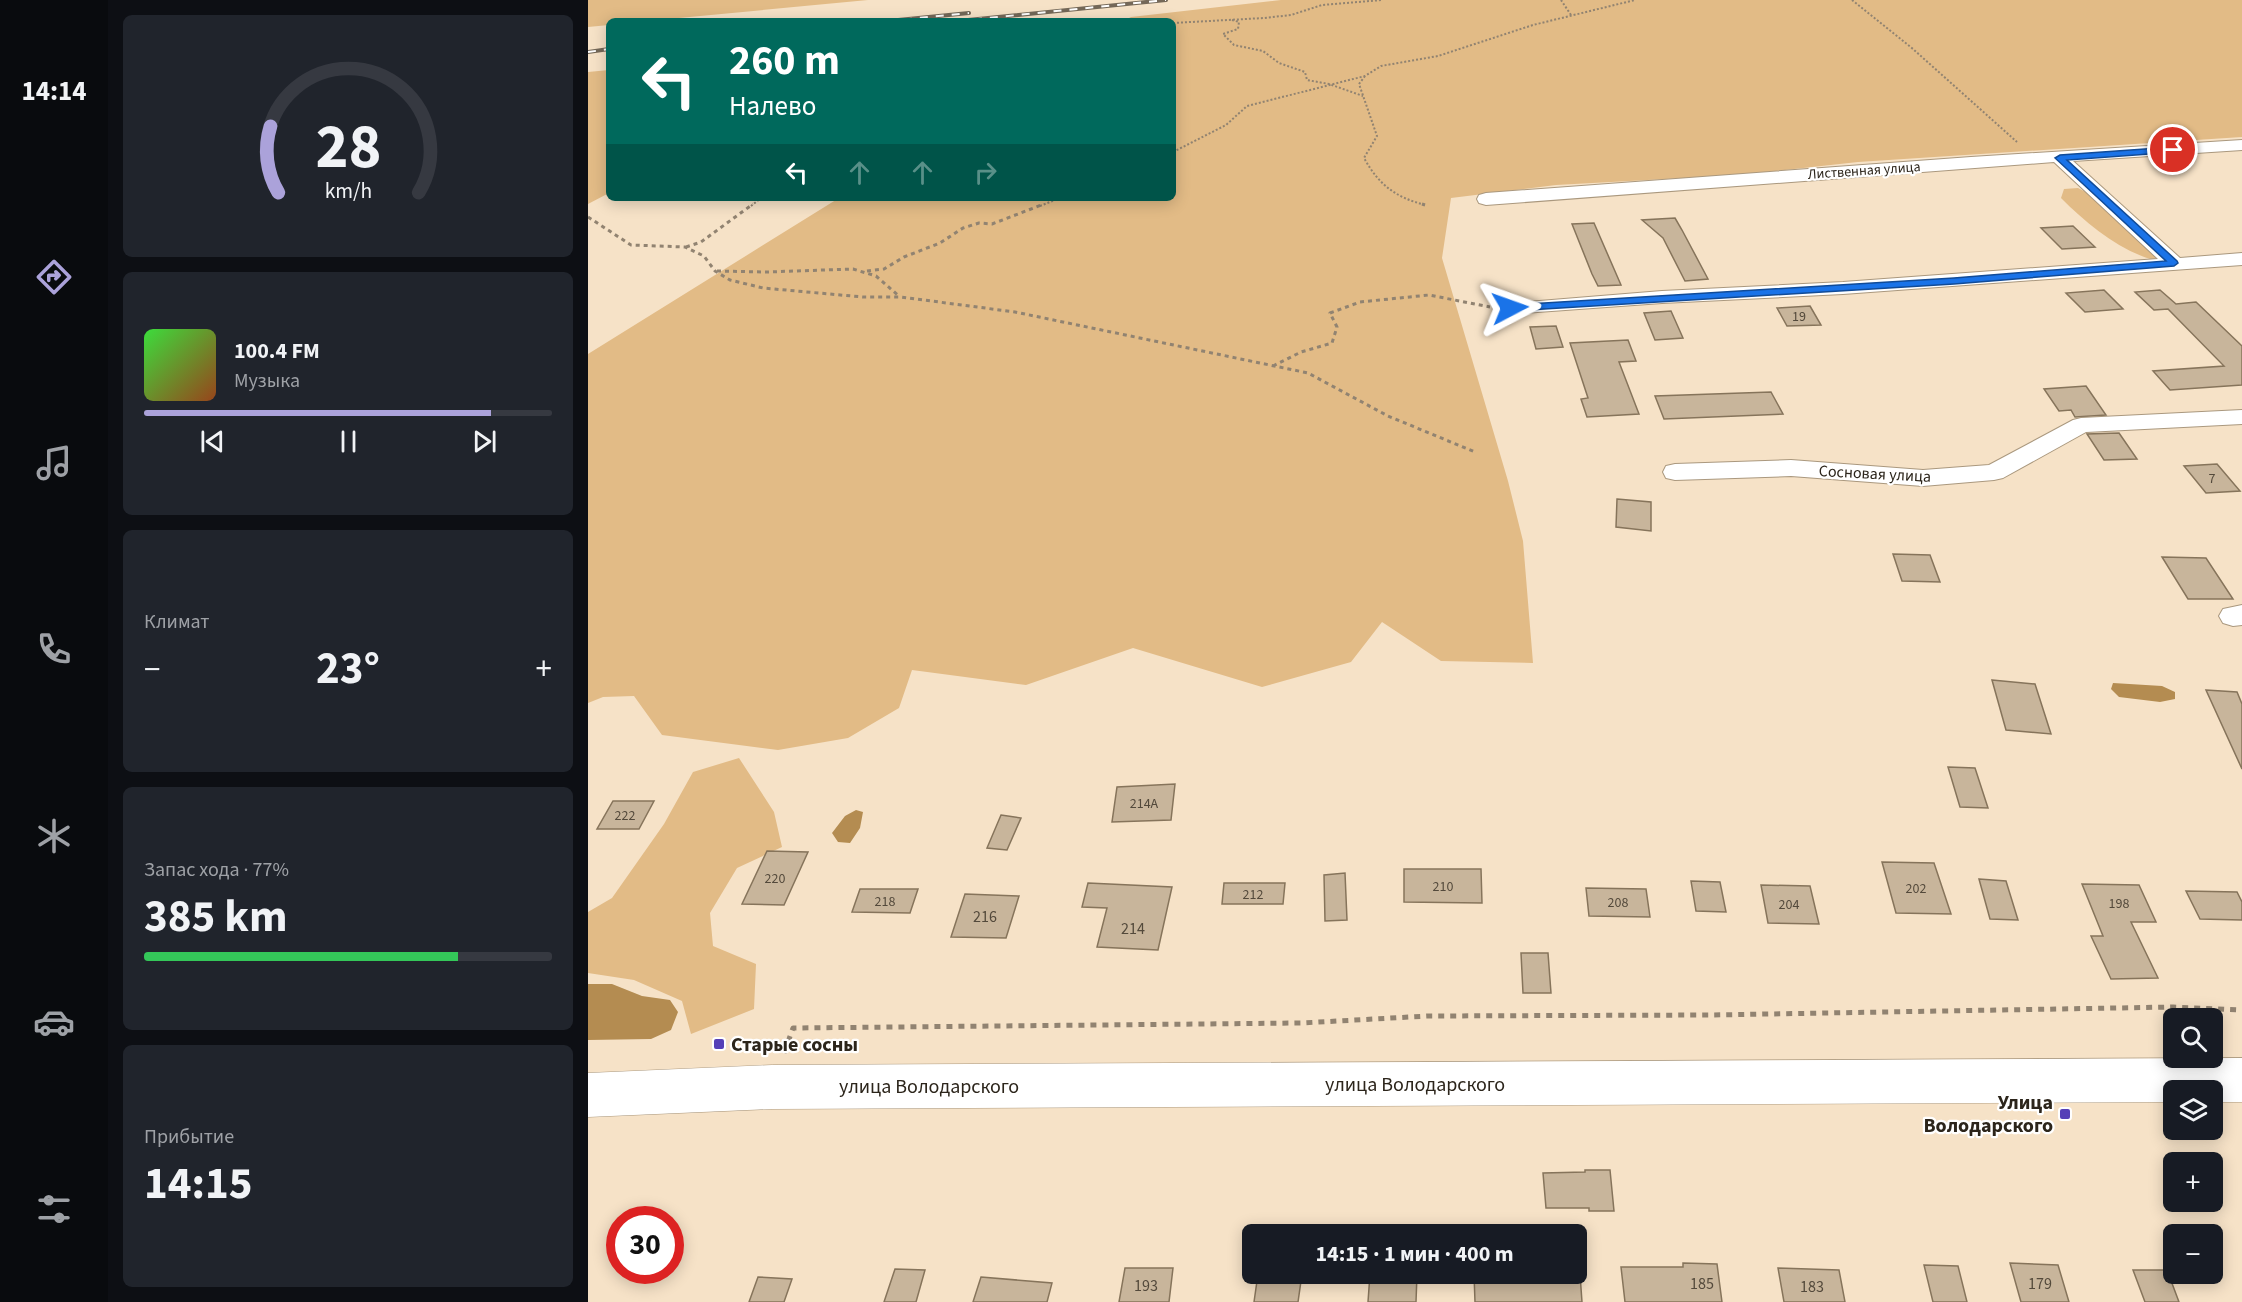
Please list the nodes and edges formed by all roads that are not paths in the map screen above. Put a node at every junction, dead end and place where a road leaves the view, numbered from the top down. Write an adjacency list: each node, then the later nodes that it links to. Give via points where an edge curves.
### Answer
1 (2242, 145): 2 (street, Лиственная улица)
2 (2060, 158): 3 (street, Лиственная улица); 5 (street)
3 (1486, 199)
4 (2242, 259): 5 (street)
5 (2174, 263): 6 (street)
6 (1510, 308)
7 (2242, 417): 8 (street, Сосновая улица, via 2081,425 1994,472 1923,478 1791,468)
8 (1675, 472)
9 (2242, 1080): 10 (main road, улица Володарского, via 772,1087)
10 (588, 1095)

